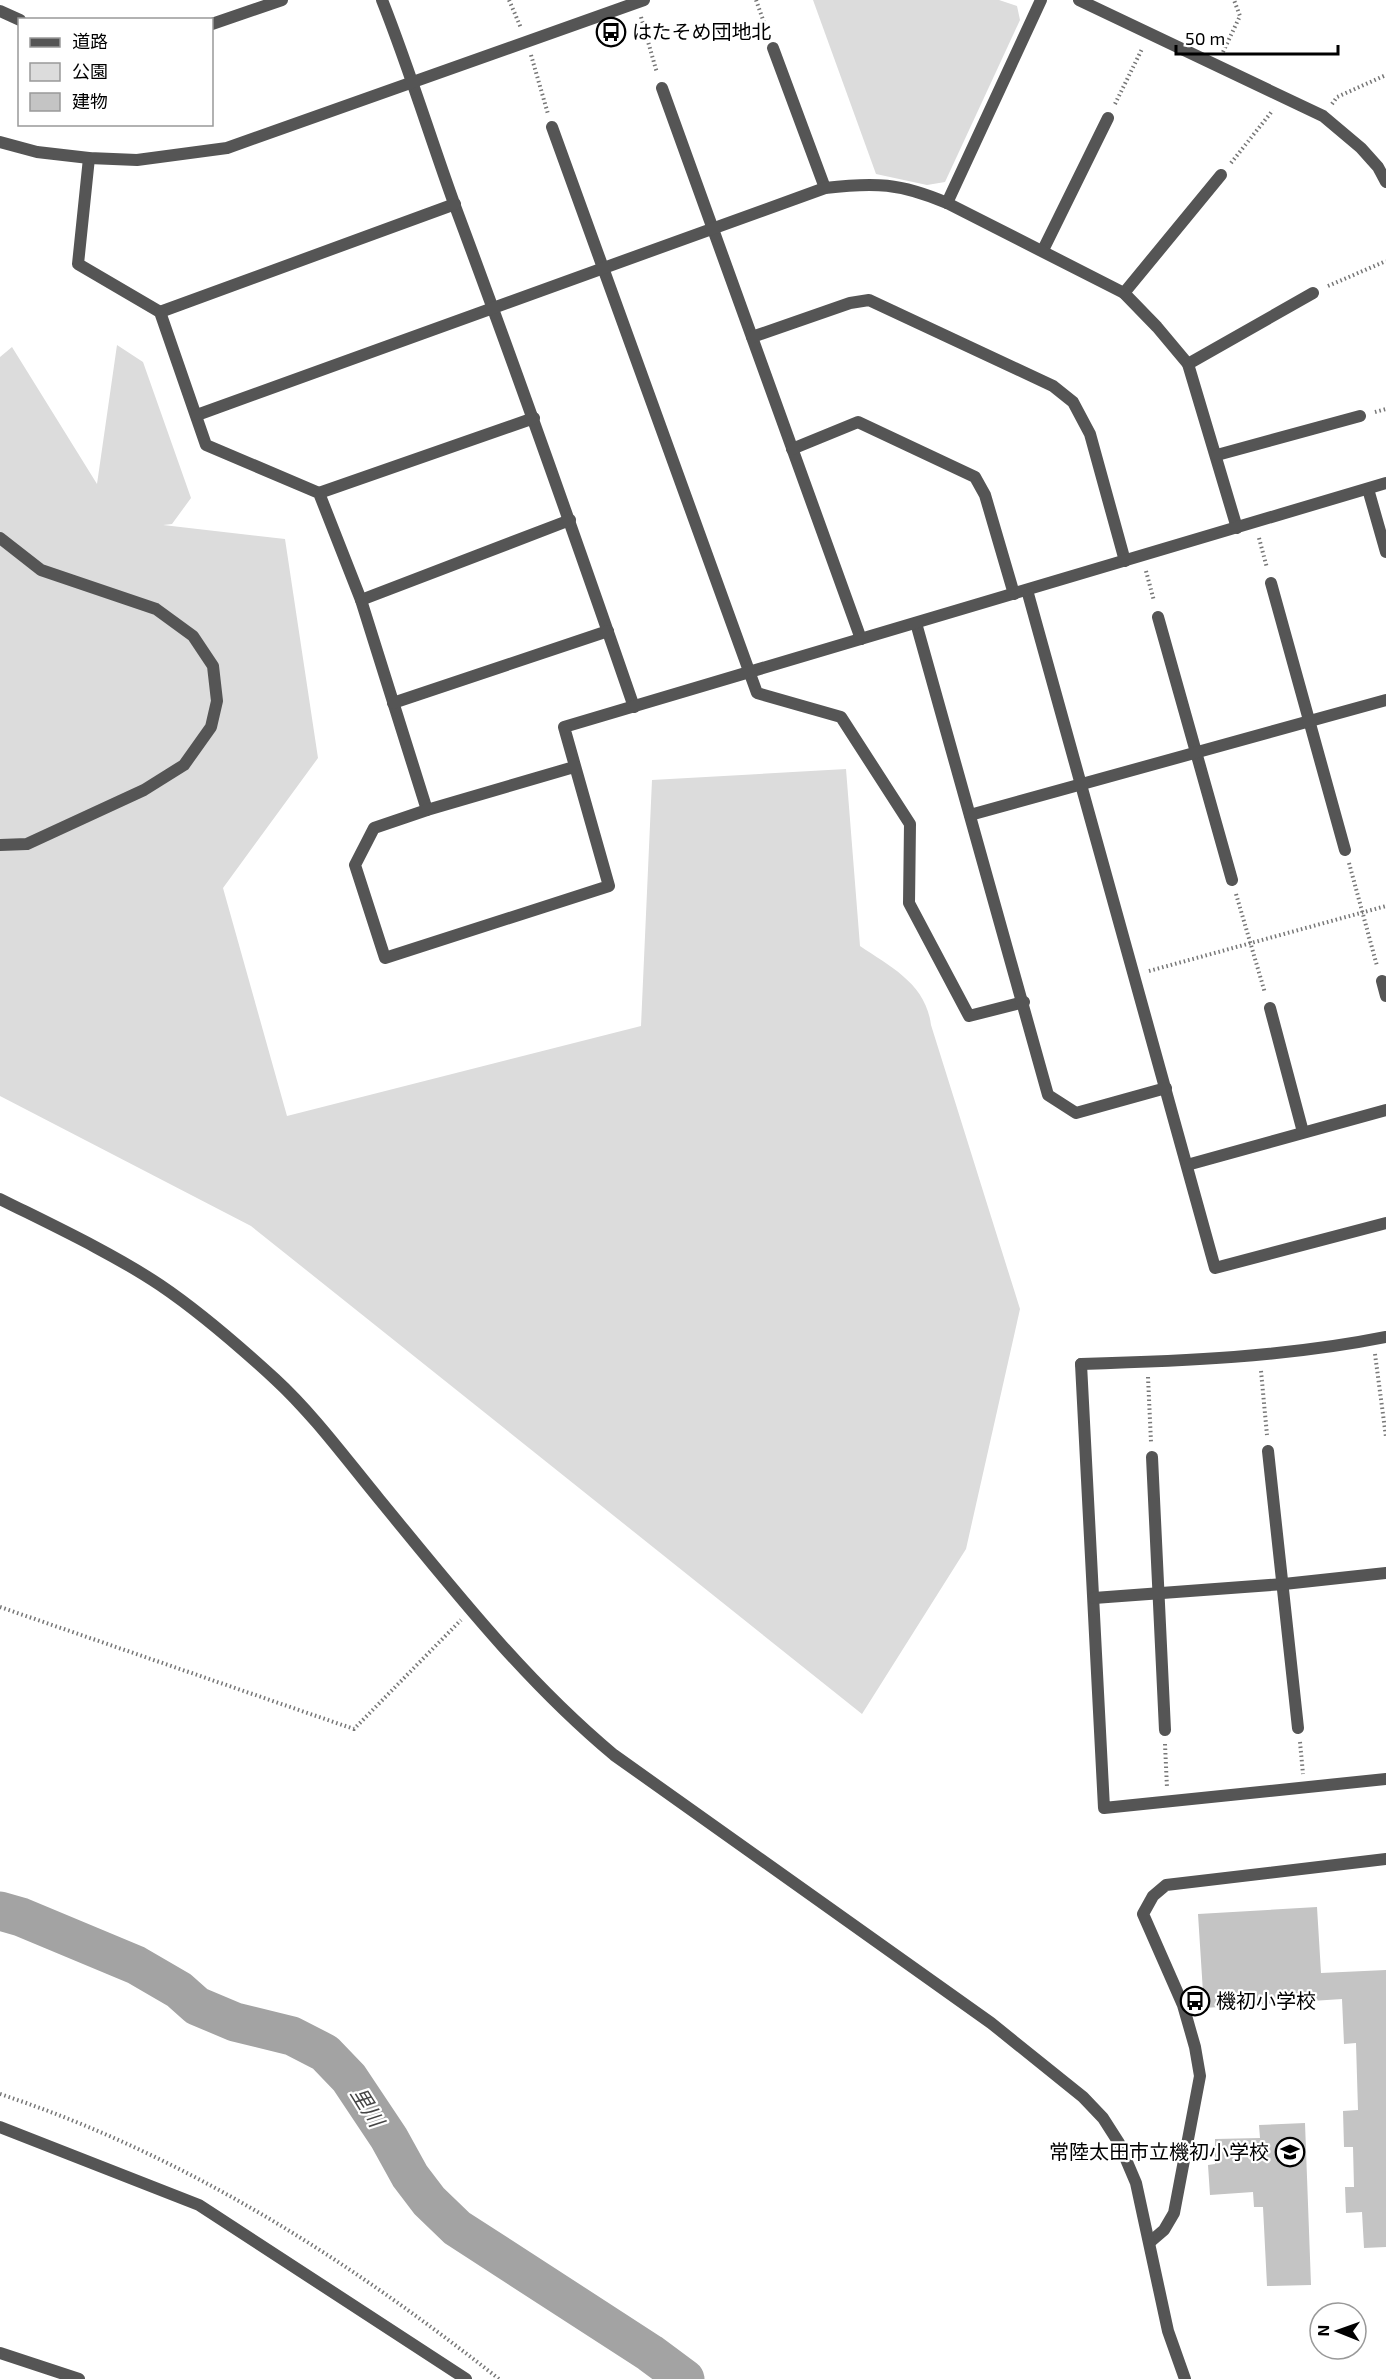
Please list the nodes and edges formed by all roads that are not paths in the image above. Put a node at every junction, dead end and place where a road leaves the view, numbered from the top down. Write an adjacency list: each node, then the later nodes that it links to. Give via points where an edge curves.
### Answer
1 (282, 0): 8 (street)
2 (382, 0): 10 (street)
3 (1041, 0): 19 (street)
4 (1079, 0): 17 (street, via 1323,116 1361,148)
5 (640, 1): 10 (street)
6 (0, 11): 7 (street)
7 (18, 19)
8 (213, 24)
9 (773, 48): 18 (street)
10 (414, 82): 15 (street, via 227,148 137,160); 20 (street)
11 (662, 88): 21 (street)
12 (1108, 118): 22 (street)
13 (552, 126): 23 (street)
14 (0, 142): 15 (street, via 37,152)
15 (89, 158): 27 (street, via 78,264)
16 (1221, 175): 24 (street)
17 (1386, 182)
18 (825, 188): 19 (street, via 870,183 920,192); 21 (street)
19 (946, 203): 22 (street)
20 (455, 204): 26 (street); 27 (street)
21 (713, 230): 23 (street); 28 (street)
22 (1043, 250): 24 (street)
23 (603, 267): 26 (street); 51 (street)
24 (1124, 293): 29 (street)
25 (1313, 293): 29 (street)
26 (495, 307): 30 (street); 32 (street)
27 (160, 312): 30 (street)
28 (752, 337): 33 (street); 42 (street, via 869,300 1053,386 1073,402 1090,434)
29 (1188, 364): 34 (street)
30 (197, 415): 37 (street, via 206,445)
31 (1360, 416): 34 (street)
32 (534, 418): 37 (street); 38 (street)
33 (792, 449): 45 (street, via 858,422 975,477 985,495); 50 (street)
34 (1217, 455): 39 (street)
35 (1386, 483): 36 (street)
36 (1368, 489): 39 (street); 41 (street)
37 (319, 493): 46 (street)
38 (570, 520): 46 (street); 49 (street)
39 (1237, 528): 42 (street)
40 (0, 538): 61 (street, via 41,570 156,609 193,636 213,666 217,701 211,727 184,765 144,790 27,844)
41 (1386, 552)
42 (1125, 561): 44 (street)
43 (1271, 584): 55 (street)
44 (1027, 590): 45 (street); 58 (street)
45 (1014, 594): 48 (street)
46 (362, 600): 53 (street)
47 (1158, 617): 56 (street)
48 (916, 623): 50 (street); 60 (street)
49 (608, 632): 53 (street); 54 (street)
50 (861, 639): 51 (street)
51 (751, 672): 54 (street); 66 (street, via 757,693 841,717 910,824 909,903 969,1016)
52 (1386, 700): 55 (street)
53 (393, 703): 59 (street)
54 (634, 707): 57 (street, via 564,728)
55 (1309, 721): 56 (street); 62 (street)
56 (1196, 752): 58 (street); 63 (street)
57 (574, 767): 59 (street); 59 (street, via 609,886 386,958 355,865 374,828)
58 (1081, 784): 60 (street); 68 (street)
59 (427, 810)
60 (970, 815): 66 (street)
61 (0, 845)
62 (1345, 850)
63 (1232, 880)
64 (1382, 981): 65 (street)
65 (1386, 996)
66 (1024, 1002): 68 (street, via 1048,1095 1076,1113)
67 (1270, 1008): 70 (street)
68 (1166, 1089): 71 (street)
69 (1386, 1110): 70 (street)
70 (1303, 1132): 71 (street)
71 (1186, 1165): 73 (street, via 1215,1268)
72 (0, 1199): 86 (street, via 159,1284 211,1324 277,1380 470,1610 574,1722 614,1755 992,2023 1083,2097 1119,2143 1136,2182)
73 (1386, 1223)
74 (1386, 1337): 80 (street, via 1259,1354 1081,1364)
75 (1268, 1451): 78 (street)
76 (1152, 1457): 79 (street)
77 (1386, 1573): 78 (street)
78 (1284, 1584): 79 (street); 81 (street)
79 (1159, 1593): 80 (street); 82 (street)
80 (1094, 1598): 83 (street, via 1104,1808)
81 (1298, 1728)
82 (1165, 1731)
83 (1386, 1779)
84 (1386, 1860): 86 (street, via 1166,1885 1153,1896 1143,1914 1183,2005 1200,2076 1174,2212 1164,2230)
85 (0, 2127): 89 (street, via 199,2205)
86 (1150, 2242): 90 (street, via 1168,2331)
87 (0, 2353): 88 (street)
88 (79, 2379)
89 (466, 2379)
90 (1185, 2379)

